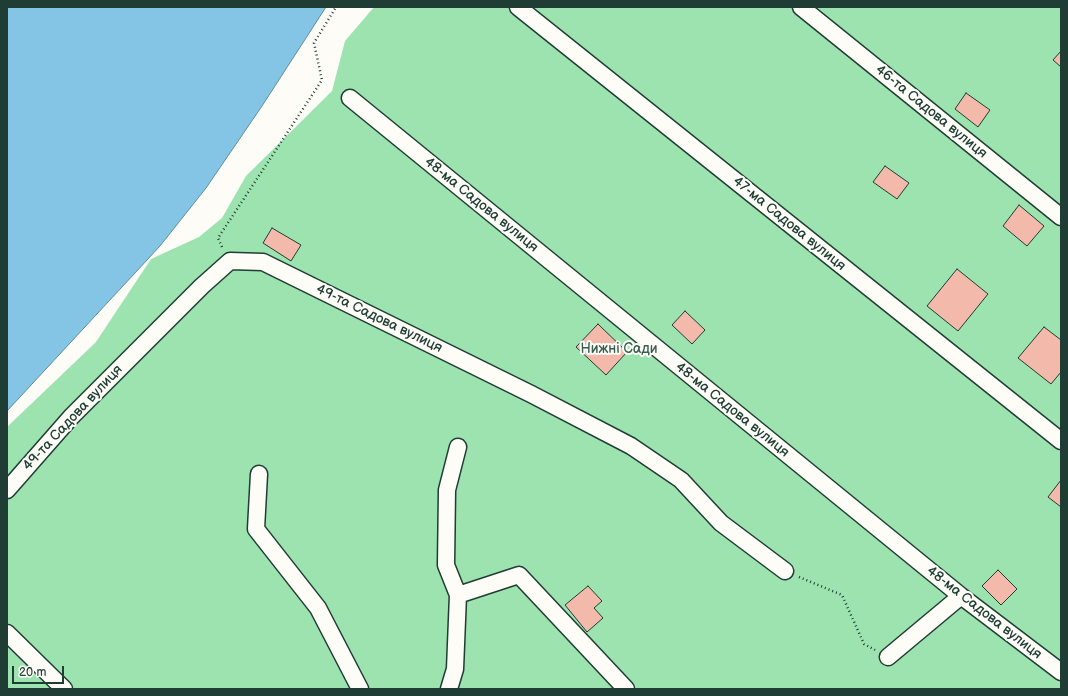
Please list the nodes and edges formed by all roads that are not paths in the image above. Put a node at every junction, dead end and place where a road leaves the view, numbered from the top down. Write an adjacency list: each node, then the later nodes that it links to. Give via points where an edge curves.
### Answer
1 (518, 7): 5 (street, 47-ма Садова вулиця)
2 (801, 7): 4 (street, 46-та Садова вулиця)
3 (350, 98): 11 (street, 48-ма Садова вулиця)
4 (1061, 217)
5 (1061, 441)
6 (458, 447): 10 (street, via 446,490 446,566)
7 (259, 474): 16 (street, via 256,529 318,608)
8 (7, 490): 9 (street, 49-та Садова вулиця, via 71,417 230,261 263,262 631,446 681,480 721,523)
9 (785, 572)
10 (458, 595): 17 (street, via 454,669); 18 (street, via 519,575)
11 (961, 596): 13 (street); 14 (street, 48-ма Садова вулиця)
12 (7, 633): 15 (street)
13 (888, 657)
14 (1061, 672)
15 (64, 689)
16 (360, 689)
17 (449, 689)
18 (626, 689)

